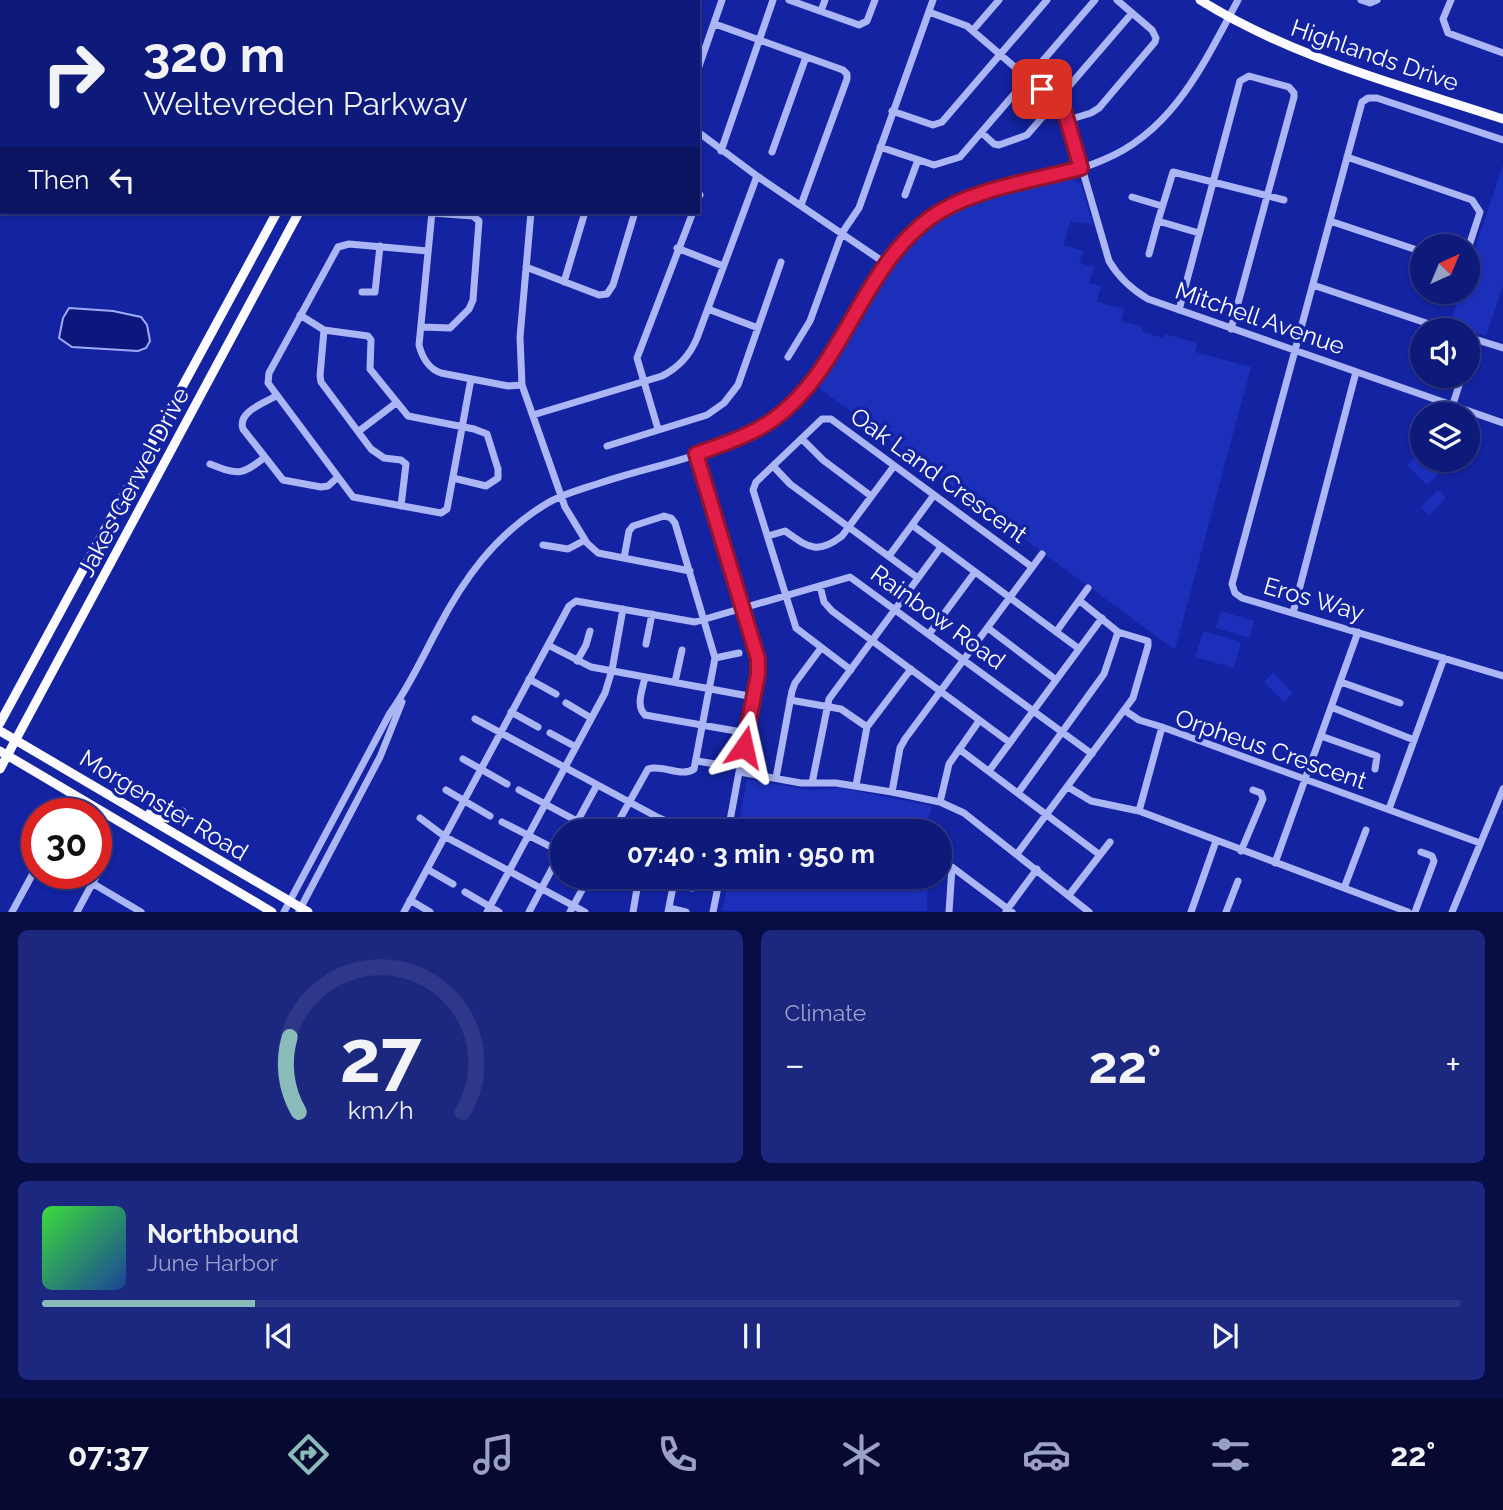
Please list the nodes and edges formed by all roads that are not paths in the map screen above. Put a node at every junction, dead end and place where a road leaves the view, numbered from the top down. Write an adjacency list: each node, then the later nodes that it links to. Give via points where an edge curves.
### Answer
1 (722, 0): 20 (street)
2 (773, 0): 22 (street)
3 (789, 0): 16 (street)
4 (825, 0): 16 (street)
5 (875, 0): 16 (street, via 862,25)
6 (933, 0): 17 (street)
7 (999, 0): 21 (street)
8 (1047, 0): 24 (street)
9 (1095, 0): 27 (street)
10 (1117, 0): 18 (street)
11 (1200, 0): 19 (main road, Highlands Drive)
12 (1238, 0): 19 (street)
13 (1361, 0): 14 (street)
14 (1377, 0)
15 (1451, 0): 23 (street, via 1443,19 1448,33)
16 (821, 12)
17 (929, 12): 21 (street, Mitchell Avenue); 29 (street)
18 (1132, 13): 28 (street); 31 (street, via 1155,33 1155,42 1099,108)
19 (1228, 18): 30 (main road, Highlands Drive, via 1308,54); 40 (street, via 1194,80 1162,121 1124,149)
20 (715, 24): 22 (street); 26 (street)
21 (973, 30): 24 (street, Mitchell Avenue)
22 (761, 40): 25 (street); 36 (street)
23 (1503, 53)
24 (1001, 54): 27 (street, Mitchell Avenue); 29 (street, via 940,124)
25 (806, 57): 37 (street); 47 (street, via 843,70 848,77)
26 (700, 64)
27 (1028, 78): 28 (street, Mitchell Avenue); 32 (street)
28 (1056, 101): 31 (street, Mitchell Avenue); 32 (street, via 1021,139 996,145)
29 (892, 111): 35 (street)
30 (1503, 119)
31 (1068, 120): 40 (street, Mitchell Avenue)
32 (982, 133): 39 (street, via 956,159 934,165)
33 (700, 134): 36 (street)
34 (1503, 140): 38 (street, Eros Way, via 1372,97 1360,107)
35 (880, 147): 39 (street); 59 (street, via 856,214)
36 (721, 151): 41 (street)
37 (772, 152)
38 (1348, 157): 58 (street, Eros Way); 61 (street, via 1472,200 1480,212)
39 (918, 160): 43 (street)
40 (1081, 168): 68 (street, via 953,204 918,228); 75 (street, Mitchell Avenue, via 1115,272 1148,299)
41 (757, 176): 47 (street); 69 (street)
42 (1213, 181): 44 (street); 44 (street, via 1240,81 1249,76 1294,93); 48 (street, via 1173,172); 60 (street)
43 (905, 195)
44 (1268, 196): 46 (street); 80 (street)
45 (1132, 197): 48 (street)
46 (1284, 200)
47 (801, 205): 59 (street)
48 (1162, 206): 57 (street)
49 (276, 214): 179 (main road, Jakes Gerwel Drive)
50 (298, 214): 190 (main road, Jakes Gerwel Drive)
51 (432, 214): 65 (street)
52 (446, 214): 78 (street, via 479,220 473,300 450,328)
53 (531, 214): 70 (street)
54 (584, 214): 71 (street)
55 (634, 214): 71 (street, via 609,293 598,295)
56 (692, 214): 63 (street)
57 (1157, 221): 60 (street); 66 (street)
58 (1330, 221): 64 (street); 72 (street, Eros Way)
59 (842, 233): 68 (street); 85 (street, via 810,321)
60 (1199, 233): 75 (street)
61 (1473, 234)
62 (380, 246): 65 (street); 73 (street, via 375,292); 76 (street, via 338,247)
63 (677, 248): 69 (street); 88 (street, via 637,358)
64 (1410, 248)
65 (428, 251): 78 (street)
66 (1149, 254)
67 (781, 262): 79 (street)
68 (885, 263): 101 (street, via 819,371 794,400 750,433)
69 (723, 266): 74 (street)
70 (526, 267): 71 (street); 89 (street, via 520,337)
71 (564, 282)
72 (1313, 285): 77 (street); 84 (street, Eros Way)
73 (362, 292)
74 (708, 309): 79 (street); 88 (street, via 688,355 667,374)
75 (1179, 310): 80 (street, Mitchell Avenue)
76 (300, 315): 81 (street); 90 (street, via 267,378)
77 (1411, 318)
78 (422, 327): 87 (street, via 420,348 433,369)
79 (758, 328): 97 (street, via 732,396 707,415)
80 (1231, 329): 84 (street, Mitchell Avenue)
81 (324, 330): 92 (street, via 369,336 369,367); 98 (street, via 320,379)
82 (1480, 341): 83 (street)
83 (1503, 348)
84 (1294, 351): 86 (street, Mitchell Avenue); 133 (street, Eros Way, via 1232,584 1239,596)
85 (788, 357)
86 (1356, 372): 91 (street, Mitchell Avenue); 133 (street)
87 (471, 379): 89 (street); 96 (street)
88 (644, 381): 94 (street); 97 (street)
89 (522, 385): 94 (street)
90 (276, 396): 102 (street, via 241,419 243,429); 106 (street)
91 (1447, 402)
92 (396, 403): 96 (street, via 412,418); 98 (street)
93 (1480, 414): 95 (street, Mitchell Avenue)
94 (533, 415): 109 (street)
95 (1503, 422)
96 (462, 427): 107 (street); 107 (street, via 488,436 499,476 486,486)
97 (658, 429): 100 (street)
98 (359, 431): 111 (street, via 376,454 406,464)
99 (802, 439): 104 (street, Oak Land Crescent); 105 (street, Oak Land Crescent, via 826,418); 110 (street)
100 (607, 446)
101 (696, 454): 109 (street); 131 (street)
102 (265, 457): 103 (street, via 240,473); 106 (street, via 288,482 321,487)
103 (210, 464)
104 (773, 466): 113 (street); 114 (street, Oak Land Crescent, via 753,490)
105 (894, 466): 108 (street, Oak Land Crescent); 110 (street)
106 (338, 477): 111 (street, via 355,498)
107 (453, 478): 111 (street, via 444,512)
108 (934, 495): 112 (street); 121 (street, Oak Land Crescent)
109 (561, 496): 115 (street); 165 (street, via 514,526 478,562 452,601)
110 (871, 496): 113 (street)
111 (401, 506)
112 (912, 525): 117 (street); 119 (street)
113 (848, 527): 114 (street, via 836,541 815,548 785,531); 119 (street)
114 (768, 536): 127 (street, Oak Land Crescent)
115 (585, 540): 116 (street, via 568,549); 120 (street, via 598,553)
116 (543, 545)
117 (940, 547): 123 (street); 124 (street)
118 (1042, 554): 121 (street)
119 (889, 556): 124 (street)
120 (624, 558): 122 (street); 122 (street, via 632,526 664,516 675,523)
121 (1032, 567): 128 (street)
122 (690, 571): 136 (street)
123 (975, 572): 128 (street); 142 (street)
124 (918, 578): 132 (street)
125 (820, 586): 127 (street, Rainbow Road); 132 (street, Rainbow Road, via 850,577); 143 (street, via 828,608)
126 (1088, 588): 129 (street)
127 (785, 595): 131 (street, Rainbow Road); 146 (street, Oak Land Crescent, via 796,628)
128 (1010, 598): 137 (street); 139 (street)
129 (1080, 601): 135 (street); 139 (street)
130 (623, 609): 134 (street); 145 (street, via 574,602); 155 (street)
131 (743, 609): 136 (street, Rainbow Road); 167 (street, via 759,665)
132 (894, 609): 142 (street, Rainbow Road); 143 (street)
133 (1293, 613): 141 (street, Eros Way)
134 (652, 614): 136 (street); 144 (street)
135 (1102, 618): 140 (street); 147 (street)
136 (705, 620): 150 (street)
137 (988, 628): 152 (street); 160 (street)
138 (590, 631): 153 (street)
139 (1056, 632): 147 (street)
140 (1118, 632): 174 (street, via 1148,641 1136,690); 186 (street, via 1107,670)
141 (1358, 632): 151 (street, Eros Way); 162 (street)
142 (929, 634): 152 (street, Rainbow Road)
143 (872, 640): 154 (street); 156 (street)
144 (646, 644)
145 (548, 645): 153 (street); 159 (street)
146 (821, 648): 156 (street, Oak Land Crescent); 168 (street, via 795,683)
147 (1078, 648): 160 (street)
148 (682, 650): 161 (street)
149 (738, 653): 150 (street)
150 (715, 658): 163 (street)
151 (1444, 659): 157 (street, Eros Way); 191 (street)
152 (964, 660): 164 (street); 173 (street, Rainbow Road)
153 (577, 661): 155 (street)
154 (911, 669): 164 (street); 182 (street)
155 (612, 670): 158 (street); 176 (street)
156 (851, 670): 171 (street)
157 (1503, 676)
158 (645, 677): 161 (street); 180 (street, via 639,704 642,713)
159 (529, 679): 166 (street); 175 (street)
160 (1055, 679): 173 (street)
161 (675, 682): 163 (street)
162 (1341, 682): 170 (street); 172 (street)
163 (710, 689): 167 (street); 180 (street)
164 (941, 692): 178 (street); 217 (street, via 902,744)
165 (404, 694): 268 (street); 271 (street, via 380,757)
166 (556, 694)
167 (754, 697): 205 (street)
168 (790, 700): 171 (street); 206 (street)
169 (566, 703): 176 (street)
170 (1400, 703)
171 (826, 706): 182 (street, via 843,710); 208 (street)
172 (1331, 707): 189 (street); 191 (street)
173 (1032, 710): 186 (street, Rainbow Road); 192 (street)
174 (1124, 710): 183 (street); 196 (street)
175 (511, 712): 181 (street); 187 (street)
176 (592, 718): 193 (street)
177 (475, 719): 187 (street)
178 (979, 721): 192 (street); 194 (street)
179 (0, 723)
180 (704, 726): 185 (street); 198 (street)
181 (538, 727)
182 (867, 727): 211 (street)
183 (1162, 727): 207 (street, Orpheus Crescent); 225 (street, Orpheus Crescent)
184 (0, 731): 190 (main road, Morgenster Road)
185 (736, 731)
186 (1062, 732): 196 (street, Rainbow Road); 218 (street)
187 (501, 733): 200 (street); 202 (street)
188 (550, 733): 193 (street)
189 (1321, 736): 203 (street, via 1377,756); 207 (street)
190 (16, 740): 195 (main road, Jakes Gerwel Drive); 224 (main road, Morgenster Road)
191 (1415, 740): 223 (street)
192 (1009, 742): 204 (street)
193 (576, 747): 200 (street)
194 (959, 749): 204 (street); 221 (street, via 947,769)
195 (4, 753): 201 (main road, Jakes Gerwel Drive); 277 (main road, Morgenster Road)
196 (1092, 754): 212 (street)
197 (463, 759): 202 (street)
198 (697, 761): 199 (street); 220 (street, via 689,773 648,769)
199 (728, 766)
200 (565, 768): 210 (street); 222 (street)
201 (0, 769)
202 (481, 769): 209 (street); 219 (street)
203 (1375, 769)
204 (989, 771): 218 (street)
205 (740, 772): 206 (street); 234 (street)
206 (776, 778): 208 (street)
207 (1306, 780): 223 (street, Orpheus Crescent); 247 (street)
208 (812, 783): 211 (street)
209 (507, 784)
210 (597, 785): 220 (street); 232 (street)
211 (856, 786): 217 (street)
212 (1068, 787): 225 (street, via 1091,801); 227 (street)
213 (1503, 789): 241 (street)
214 (446, 790): 219 (street)
215 (519, 790): 222 (street)
216 (1253, 790): 243 (street, via 1263,799)
217 (892, 792): 221 (street)
218 (1018, 793): 227 (street)
219 (464, 800): 228 (street); 237 (street)
220 (629, 802): 230 (street); 233 (street)
221 (940, 802): 245 (street, via 964,813)
222 (545, 804): 231 (street); 238 (street)
223 (1389, 809): 241 (street, Orpheus Crescent)
224 (138, 811): 226 (main road, via 167,818); 268 (main road, Morgenster Road)
225 (1139, 811): 239 (street)
226 (182, 812)
227 (1047, 815): 245 (street); 246 (street)
228 (490, 816)
229 (421, 818): 237 (street)
230 (659, 818)
231 (573, 819)
232 (578, 819)
233 (620, 819)
234 (730, 819)
235 (502, 822): 238 (street)
236 (1366, 830): 256 (street)
237 (444, 836): 249 (street); 251 (street)
238 (528, 836): 242 (street); 251 (street)
239 (1216, 841): 243 (street); 289 (street)
240 (1110, 842): 246 (street)
241 (1480, 843): 293 (street)
242 (550, 846)
243 (1241, 850): 247 (street)
244 (1421, 852): 292 (street, via 1434,861)
245 (1017, 854): 250 (street)
246 (1100, 855): 266 (street)
247 (1275, 863): 256 (street)
248 (952, 867): 273 (street)
249 (427, 869): 254 (street); 267 (street)
250 (1037, 869): 266 (street); 273 (street)
251 (510, 870): 255 (street); 270 (street)
252 (550, 871): 255 (street)
253 (1238, 881): 290 (street)
254 (453, 884)
255 (541, 888): 269 (street); 282 (street)
256 (1344, 888): 291 (street)
257 (24, 889): 275 (street)
258 (89, 889): 276 (street)
259 (102, 889): 274 (street)
260 (582, 889): 269 (street)
261 (637, 889): 284 (street)
262 (672, 889): 272 (street)
263 (718, 889): 286 (street)
264 (951, 889): 287 (street)
265 (465, 892): 270 (street)
266 (1069, 895): 288 (street)
267 (410, 900): 279 (street); 280 (street)
268 (290, 901): 271 (main road, Morgenster Road); 278 (street)
269 (572, 908): 283 (street)
270 (489, 909): 281 (street)
271 (303, 910)
272 (669, 910): 285 (street)
273 (1008, 910)
274 (141, 911)
275 (12, 912)
276 (77, 912)
277 (272, 912)
278 (284, 912)
279 (404, 912)
280 (430, 912)
281 (499, 912)
282 (529, 912)
283 (585, 912)
284 (633, 912)
285 (687, 912)
286 (713, 912)
287 (949, 912)
288 (1089, 912)
289 (1191, 912)
290 (1226, 912)
291 (1408, 912)
292 (1415, 912)
293 (1451, 912)

